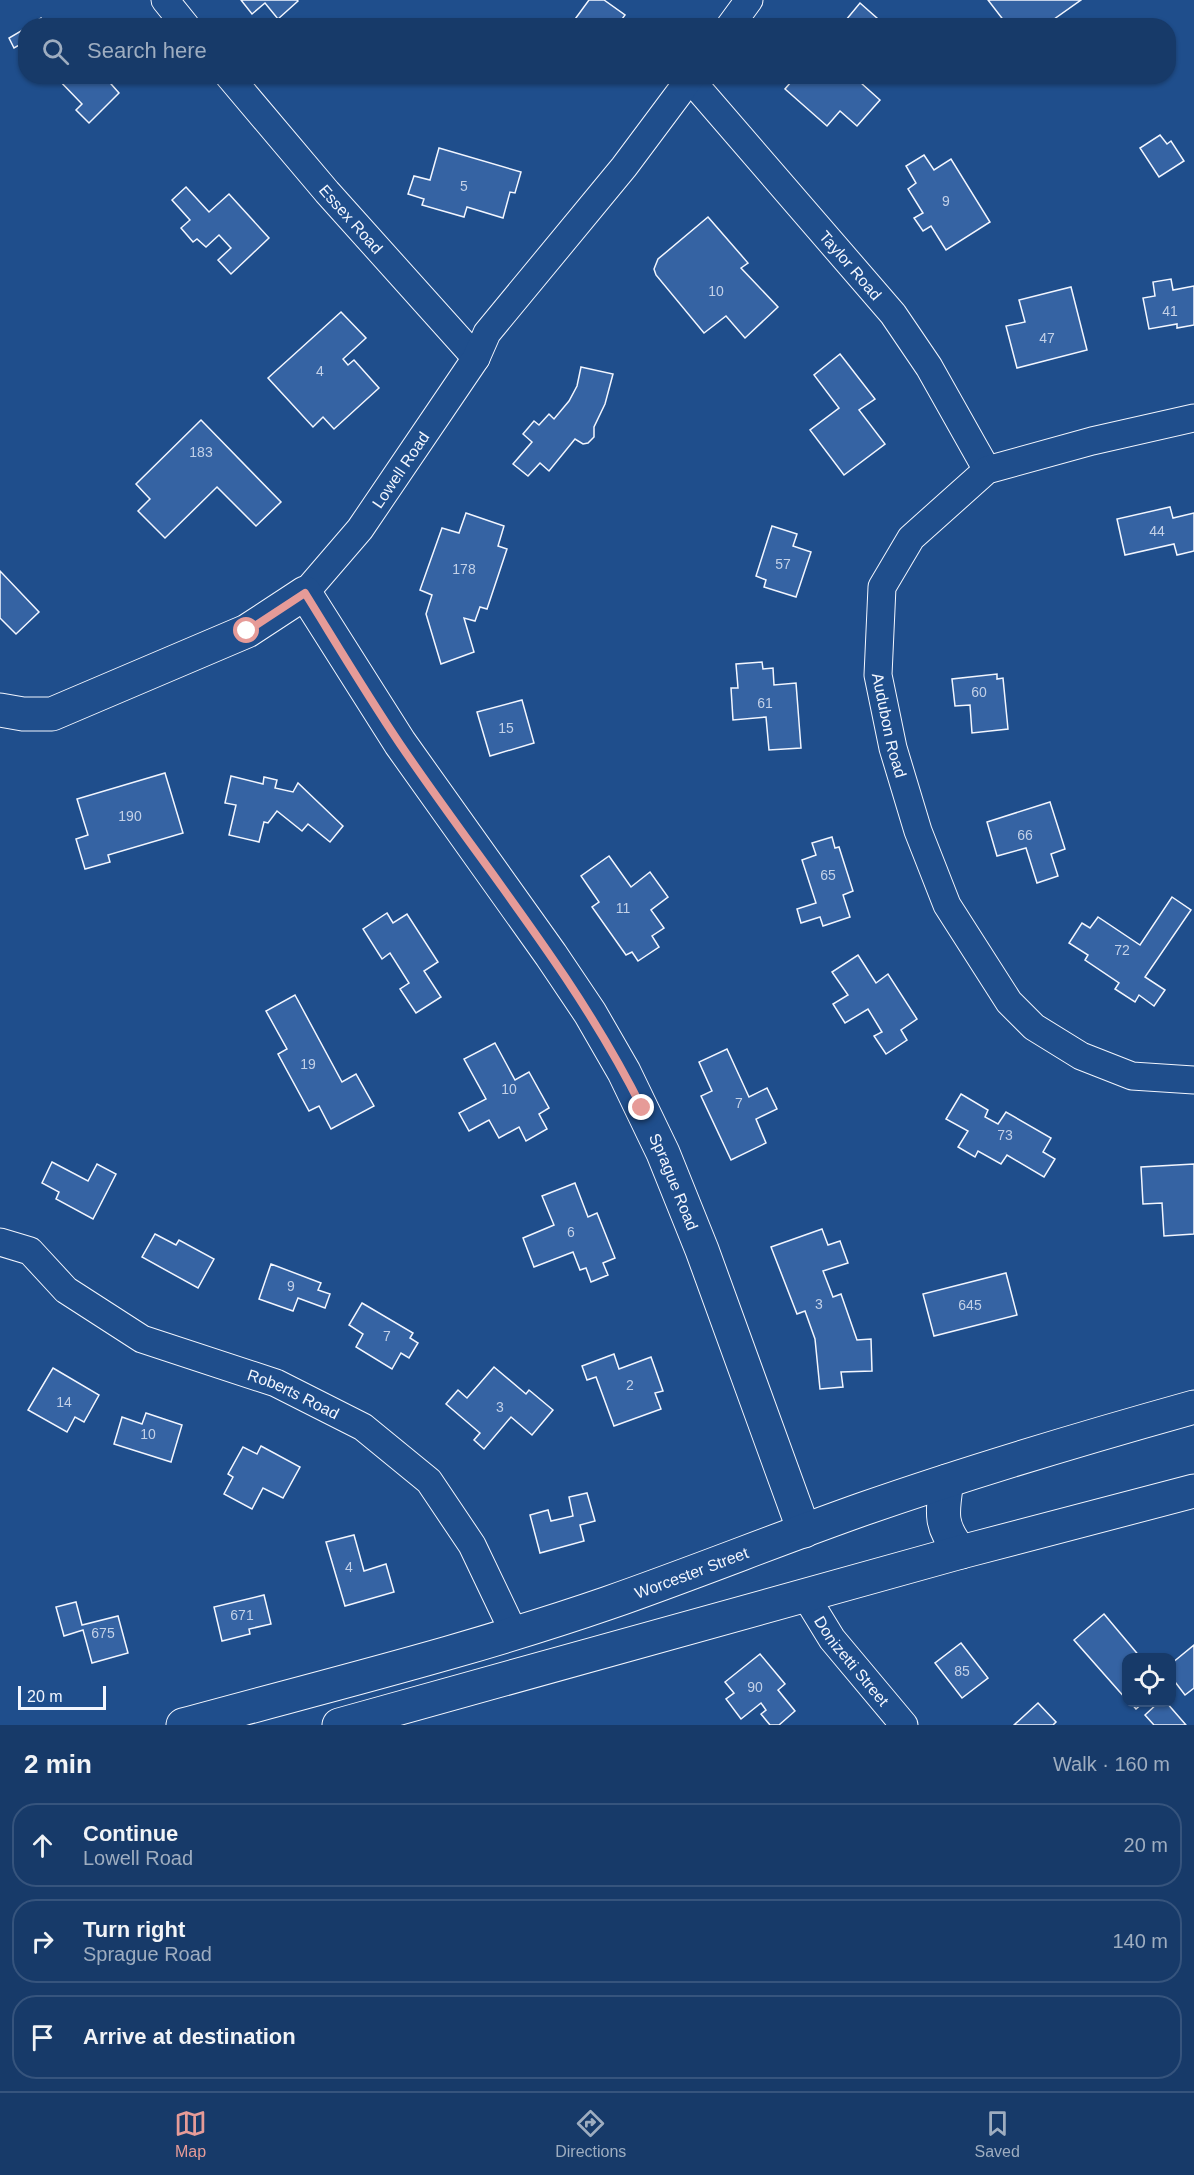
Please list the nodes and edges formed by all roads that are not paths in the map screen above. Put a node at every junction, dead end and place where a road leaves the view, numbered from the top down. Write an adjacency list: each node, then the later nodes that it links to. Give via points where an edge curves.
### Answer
1 (165, 0): 3 (street)
2 (749, 0): 4 (street)
3 (180, 18)
4 (736, 18)
5 (236, 84): 8 (street, Essex Road)
6 (686, 84): 8 (street, Lowell Road, via 624,167 487,333)
7 (696, 84): 10 (street, Taylor Road, via 892,314 929,368)
8 (476, 358): 11 (street, Lowell Road, via 360,529)
9 (1194, 418): 10 (street, Audubon Road)
10 (987, 470): 13 (street, Audubon Road, via 911,538 882,587 878,675 892,748 918,831 947,905 1009,1002 1034,1027 1081,1056 1132,1076)
11 (305, 593): 12 (main road, Lowell Road, via 247,631 52,714); 18 (main road, Sprague Road, via 400,744 552,956 624,1072 663,1153 702,1250)
12 (0, 710)
13 (1194, 1080)
14 (0, 1242): 21 (street, Roberts Road, via 30,1251 66,1290 142,1339 276,1383 363,1427 429,1481 472,1545)
15 (1194, 1407): 16 (main road, Worcester Street)
16 (947, 1481): 18 (main road, Worcester Street); 19 (main road, via 944,1523)
17 (1194, 1491): 19 (main road)
18 (804, 1531): 21 (main road, Worcester Street, via 607,1604)
19 (961, 1552): 20 (main road)
20 (805, 1595): 22 (main road); 24 (street, Donizetti Street, via 832,1639)
21 (514, 1633): 23 (main road, Worcester Street)
22 (357, 1723)
23 (183, 1725)
24 (903, 1725)

